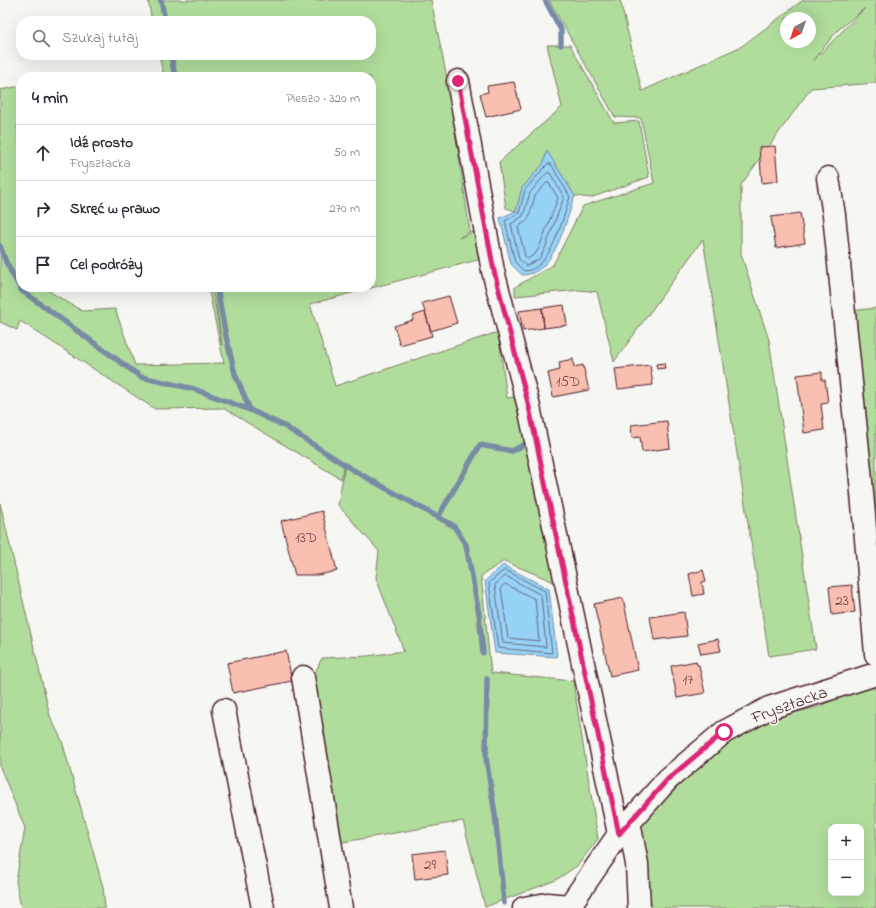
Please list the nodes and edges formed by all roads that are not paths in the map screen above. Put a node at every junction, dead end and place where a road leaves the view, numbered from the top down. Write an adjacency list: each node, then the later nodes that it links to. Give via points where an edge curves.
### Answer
1 (458, 81): 7 (street, via 494,271 529,407)
2 (828, 178): 3 (street, via 860,470)
3 (876, 654)
4 (876, 674): 7 (street, Frysztacka, via 769,708 730,728 668,779)
5 (303, 677): 10 (street)
6 (224, 710): 9 (street)
7 (624, 828): 8 (street, Frysztacka); 12 (street, via 636,864)
8 (569, 907): 11 (street, via 547,904)
9 (263, 908)
10 (341, 908)
11 (524, 908)
12 (638, 908)

